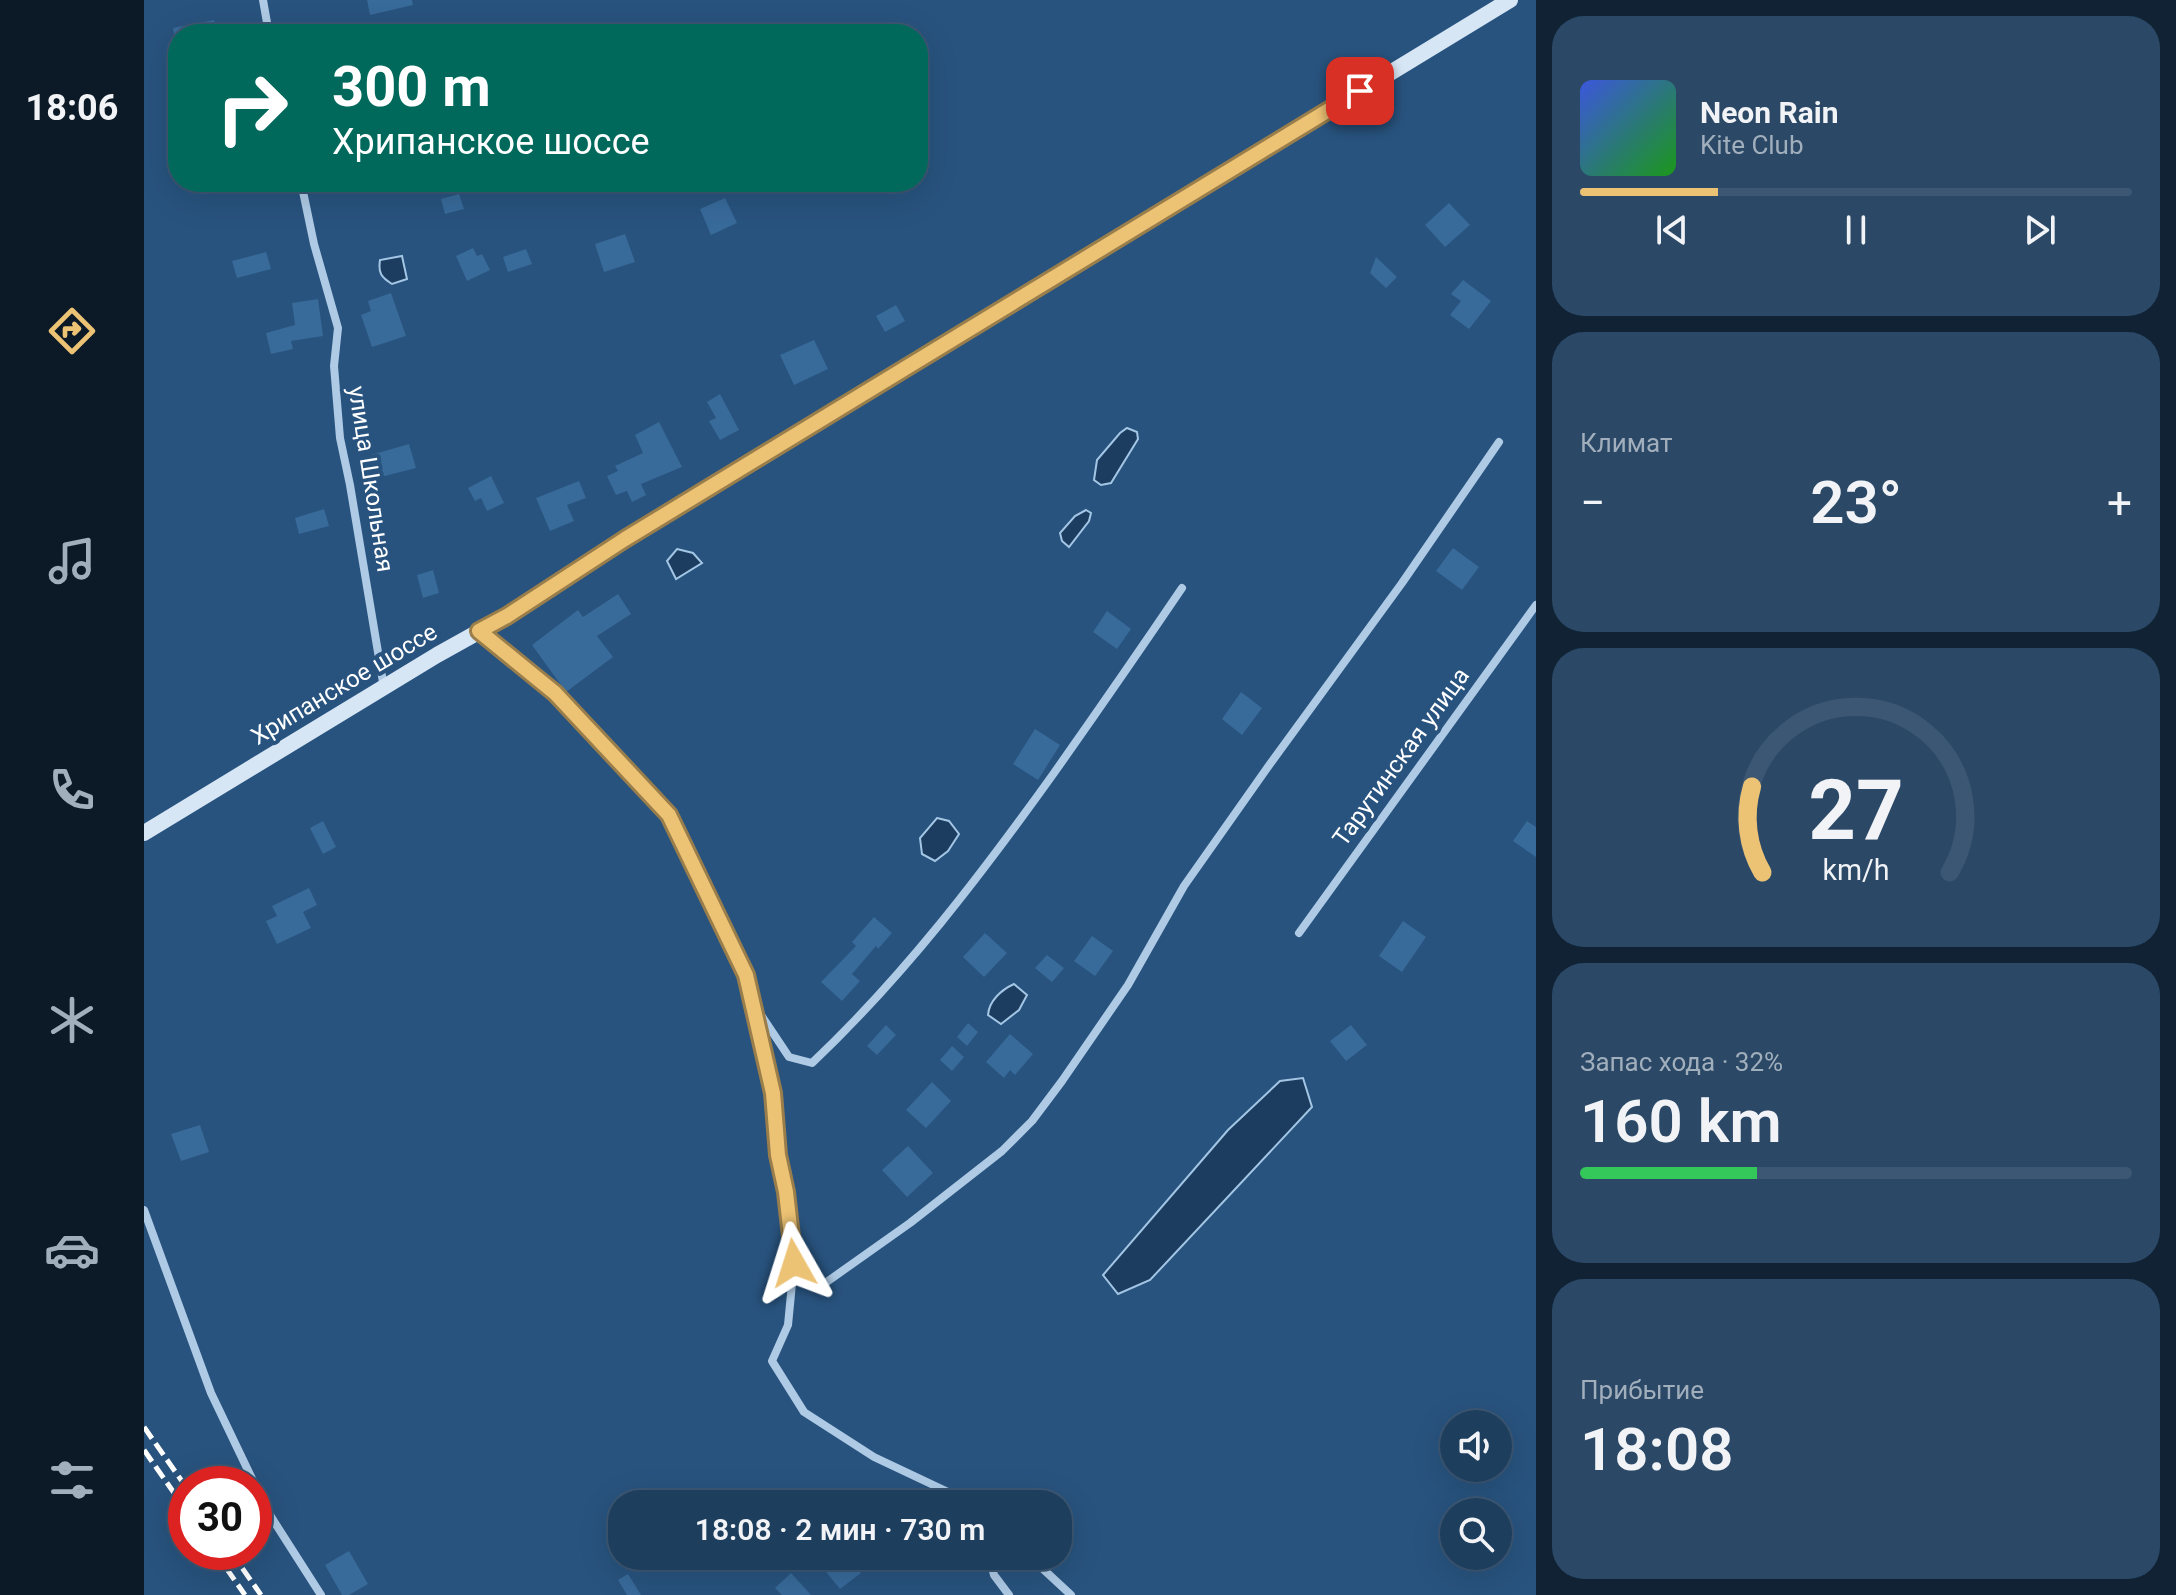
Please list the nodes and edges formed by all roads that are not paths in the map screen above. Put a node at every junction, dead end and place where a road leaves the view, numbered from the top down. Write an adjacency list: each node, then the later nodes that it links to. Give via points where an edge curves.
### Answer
1 (263, 0): 3 (street)
2 (1510, 0): 8 (main road, Хрипанское шоссе)
3 (267, 24)
4 (303, 192): 9 (street, улица Школьная, via 338,328 334,366 340,438)
5 (1499, 442): 14 (street, via 1184,886 1128,985 1032,1121 910,1223 821,1286)
6 (1182, 588): 12 (street, via 1008,837 841,1036 812,1063 789,1057)
7 (1536, 605): 11 (street, Тарутинская улица)
8 (479, 631): 9 (main road, Хрипанское шоссе); 12 (street, via 555,693 669,815 746,975)
9 (384, 689): 10 (main road, Хрипанское шоссе)
10 (144, 833)
11 (1299, 933)
12 (752, 1002): 14 (street, via 773,1093)
13 (144, 1210): 18 (street, via 211,1393 268,1512)
14 (794, 1263): 15 (street, via 788,1325 772,1361 804,1412 874,1457)
15 (944, 1490)
16 (993, 1570): 19 (street)
17 (1044, 1570): 20 (street)
18 (321, 1595)
19 (1009, 1595)
20 (1071, 1595)

